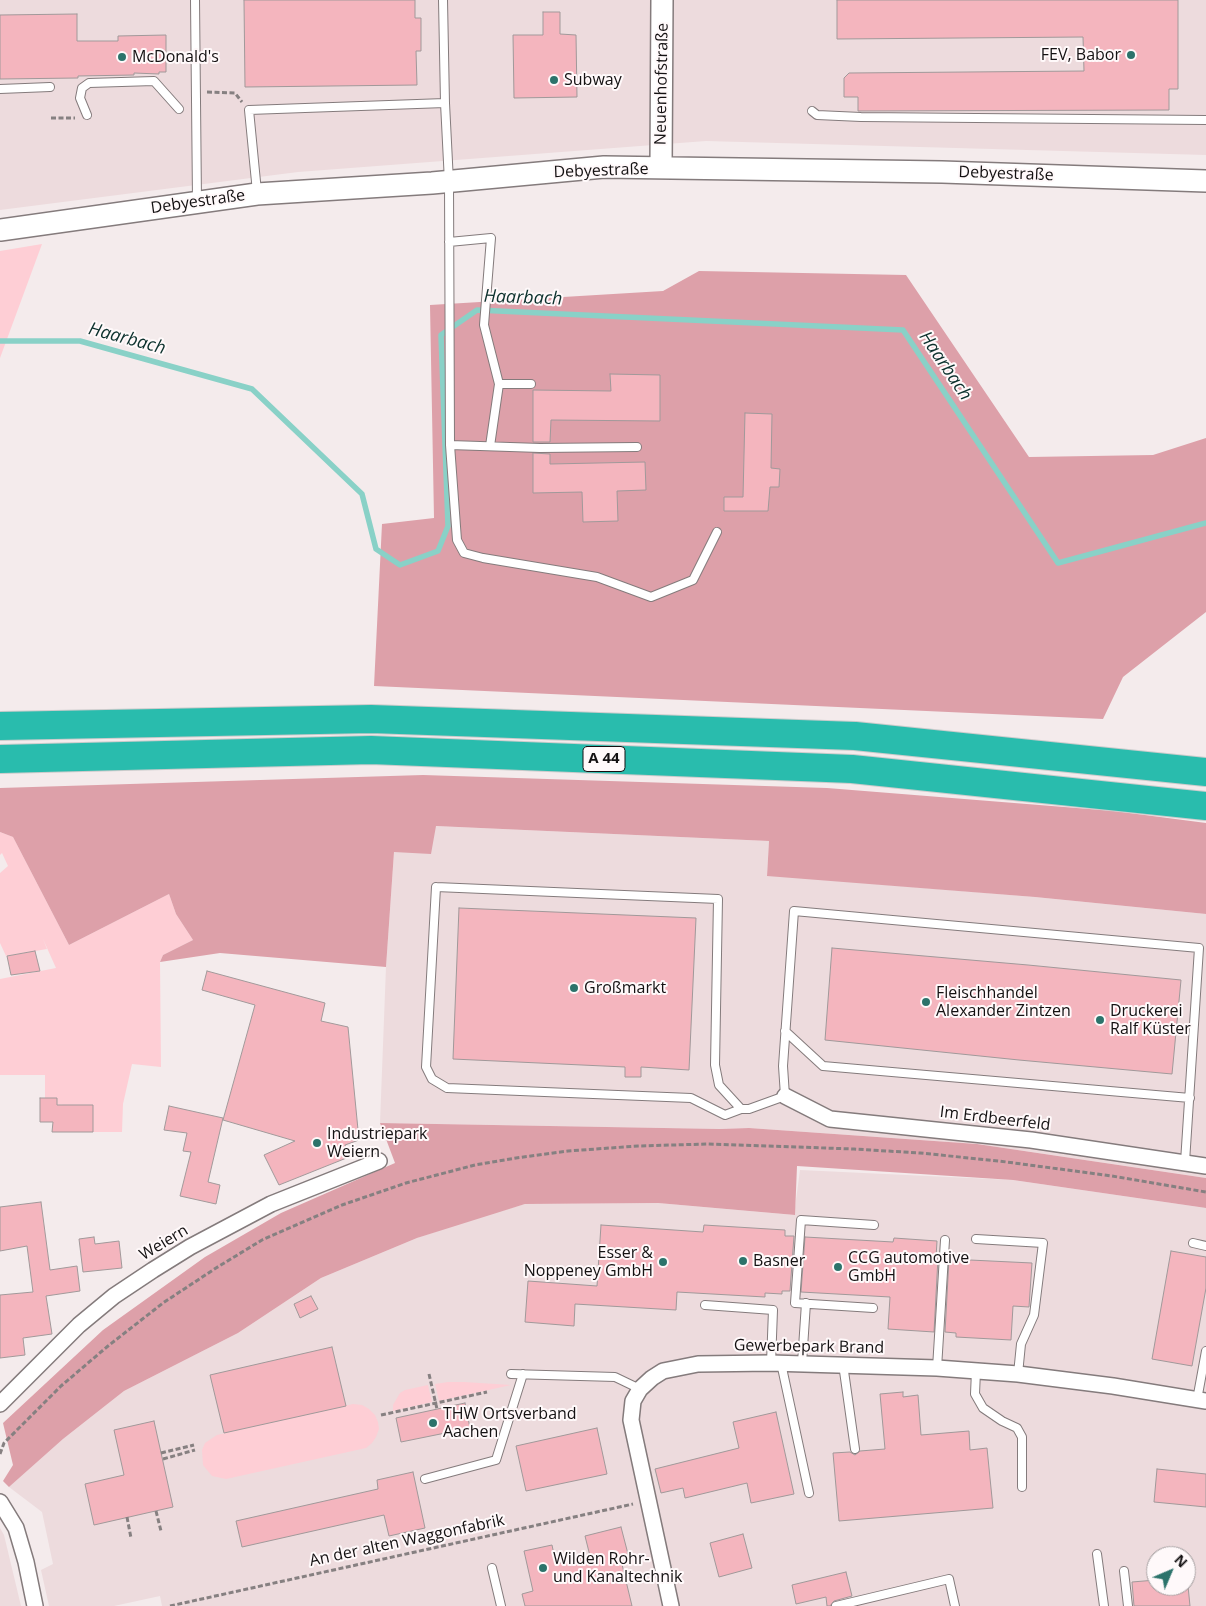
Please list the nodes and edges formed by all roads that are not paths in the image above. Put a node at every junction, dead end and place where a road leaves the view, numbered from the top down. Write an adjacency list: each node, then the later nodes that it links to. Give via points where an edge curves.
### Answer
1 (196, 0): 15 (lane)
2 (443, 0): 6 (lane)
3 (662, 0): 11 (main road, Neuenhofstraße)
4 (50, 87): 5 (lane)
5 (0, 89)
6 (445, 103): 13 (lane); 14 (lane, via 249,110)
7 (179, 109): 9 (lane, via 154,81 89,83 82,88 80,98)
8 (812, 110): 10 (lane, via 817,114 861,116)
9 (87, 115)
10 (1206, 120)
11 (661, 168): 12 (main road, Debyestraße, via 942,172); 13 (main road, Debyestraße, via 604,167)
12 (1206, 181)
13 (449, 182): 14 (main road, Debyestraße); 17 (lane)
14 (257, 194): 15 (main road, Debyestraße)
15 (197, 202): 16 (main road, Debyestraße)
16 (0, 230)
17 (450, 242): 18 (lane, via 491,238 484,325); 20 (lane)
18 (499, 384): 19 (lane); 21 (lane)
19 (531, 384)
20 (450, 445): 21 (lane); 23 (lane, via 457,540 464,552 597,577 651,597 693,580)
21 (490, 446): 22 (lane)
22 (637, 447)
23 (717, 532)
24 (0, 726): 26 (highway, A 44, via 371,719 855,736)
25 (0, 759): 27 (highway, A 44, via 371,750 852,768)
26 (1206, 772)
27 (1206, 806)
28 (785, 1031): 29 (lane); 30 (lane, via 823,1066); 30 (lane, via 794,911 1200,948)
29 (785, 1096): 31 (lane, via 749,1110); 33 (street, Im Erdbeerfeld, via 830,1118 1032,1140)
30 (1190, 1098): 33 (lane)
31 (740, 1109): 31 (lane, via 719,1085 715,1065 718,899 436,887 426,1068 432,1079 447,1088 691,1098 725,1115)
32 (379, 1161): 54 (street, Weiern, via 271,1204 153,1270 78,1325)
33 (1185, 1162): 34 (street, Im Erdbeerfeld)
34 (1206, 1166)
35 (874, 1226): 40 (lane, via 801,1220 796,1303)
36 (976, 1239): 51 (lane, via 1043,1243 1034,1314 1021,1344)
37 (945, 1240): 47 (lane)
38 (1193, 1244): 39 (lane)
39 (1206, 1246)
40 (806, 1303): 42 (lane); 45 (lane)
41 (705, 1306): 44 (lane, via 773,1310)
42 (873, 1308)
43 (1206, 1351): 53 (lane)
44 (776, 1363): 45 (street, Gewerbepark Brand); 52 (street, Gewerbepark Brand, via 698,1364 676,1368 664,1371); 58 (lane)
45 (802, 1363): 46 (street, Gewerbepark Brand)
46 (843, 1364): 47 (street, Gewerbepark Brand); 55 (lane)
47 (937, 1368): 48 (street, Gewerbepark Brand)
48 (976, 1371): 51 (street, Gewerbepark Brand); 57 (lane, via 975,1394 983,1408 1017,1428 1022,1437)
49 (511, 1374): 50 (lane)
50 (522, 1374): 52 (lane, via 615,1377); 56 (lane, via 496,1460)
51 (1018, 1374): 53 (street, Gewerbepark Brand)
52 (640, 1388): 65 (street, via 633,1401 631,1420)
53 (1201, 1400)
54 (0, 1404)
55 (855, 1449)
56 (425, 1479)
57 (1022, 1487)
58 (809, 1493)
59 (0, 1502): 63 (street, via 16,1528)
60 (1096, 1554): 68 (lane)
61 (492, 1568): 64 (lane)
62 (1124, 1570): 69 (lane)
63 (35, 1606)
64 (501, 1606)
65 (671, 1606)
66 (836, 1606): 67 (lane, via 949,1579)
67 (956, 1606)
68 (1104, 1606)
69 (1128, 1606)

